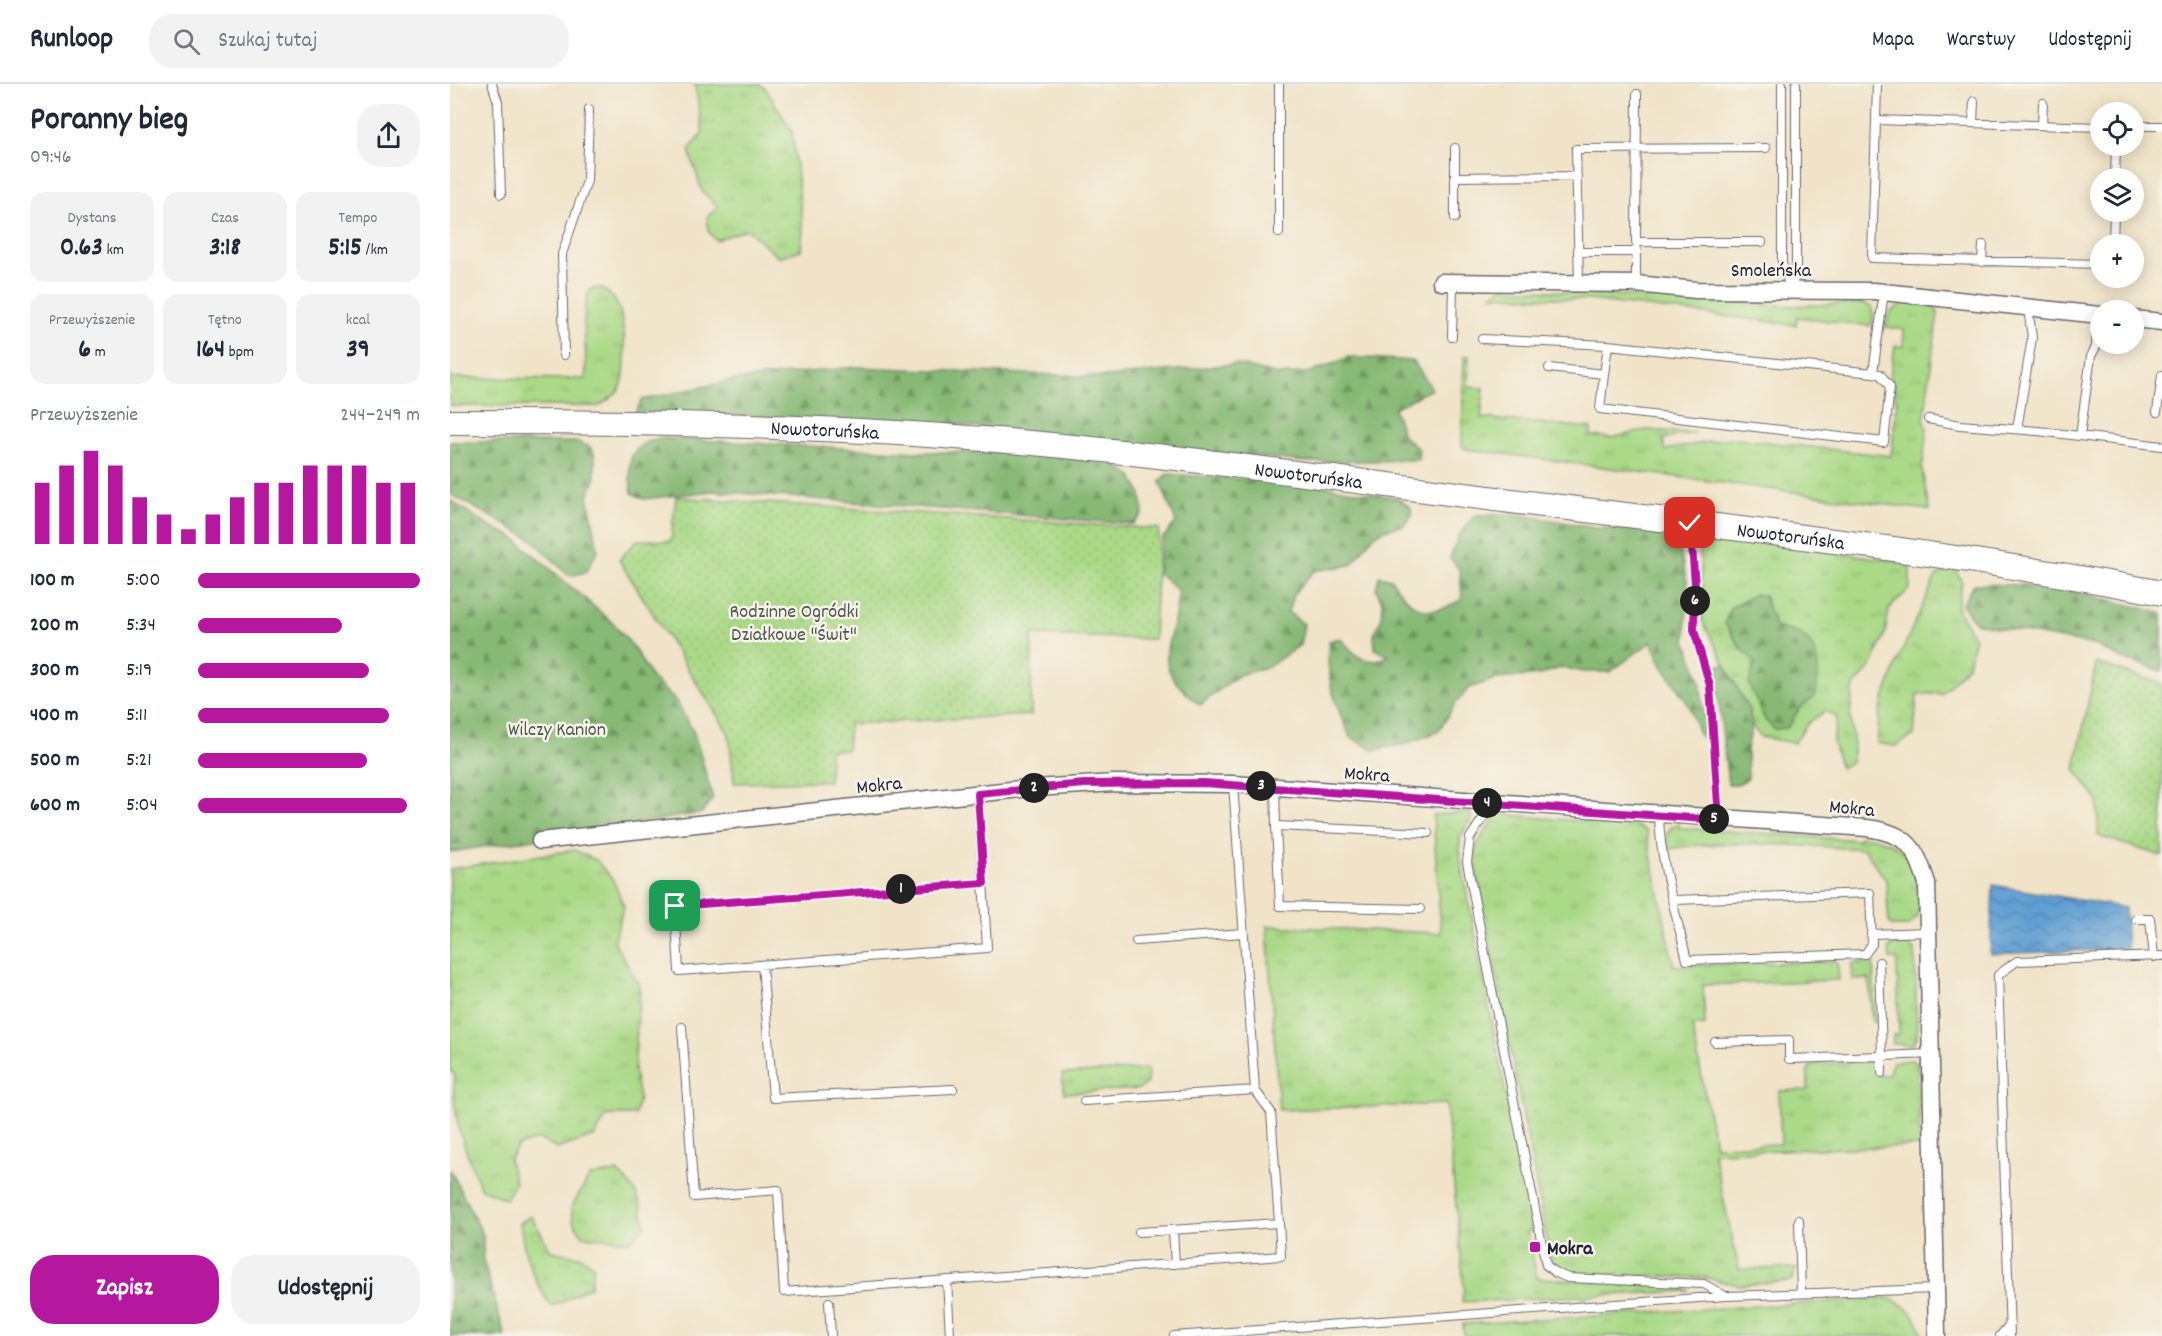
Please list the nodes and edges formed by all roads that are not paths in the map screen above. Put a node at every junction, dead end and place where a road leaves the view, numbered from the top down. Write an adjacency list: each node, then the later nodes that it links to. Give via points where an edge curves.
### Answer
1 (492, 84): 21 (lane, via 498,102)
2 (1279, 84): 23 (lane)
3 (1782, 84): 33 (lane, via 1782,263)
4 (1796, 84): 33 (lane, via 1796,271)
5 (1877, 84): 10 (lane)
6 (1637, 94): 18 (lane)
7 (1974, 101): 11 (lane)
8 (2043, 103): 12 (lane)
9 (589, 110): 43 (lane, via 587,181 562,254)
10 (1876, 120): 11 (lane); 28 (lane, via 1872,258)
11 (1973, 123): 12 (lane)
12 (2042, 125): 15 (lane)
13 (2144, 126): 14 (lane)
14 (2162, 126)
15 (2090, 127)
16 (1455, 148): 20 (lane)
17 (1766, 148): 18 (lane)
18 (1636, 149): 19 (lane, via 1576,149); 26 (lane)
19 (1576, 176): 20 (lane); 27 (lane)
20 (1455, 177): 22 (lane)
21 (501, 194)
22 (1455, 218)
23 (1279, 233)
24 (1762, 242): 26 (lane)
25 (1983, 245): 28 (lane)
26 (1636, 247): 27 (lane); 31 (lane)
27 (1578, 252): 32 (lane)
28 (1982, 262): 29 (lane)
29 (2090, 264)
30 (1447, 282): 32 (street, Smoleńska); 39 (lane)
31 (1636, 284): 32 (street, Smoleńska); 33 (street, Smoleńska, via 1696,290)
32 (1579, 285)
33 (1791, 291): 34 (street, Smoleńska)
34 (1884, 292): 35 (street, Smoleńska); 45 (lane)
35 (2028, 307): 36 (street, Smoleńska); 51 (lane, via 2032,338)
36 (2090, 314)
37 (2144, 320): 38 (street)
38 (2162, 322)
39 (1452, 337)
40 (1482, 339): 41 (lane)
41 (1608, 345): 45 (lane); 46 (lane)
42 (2092, 354): 52 (lane)
43 (564, 355)
44 (1549, 368): 46 (lane)
45 (1873, 373): 46 (lane, via 1880,374 1890,387 1884,442 1600,410)
46 (1604, 374)
47 (2162, 375): 48 (lane)
48 (2157, 412)
49 (1928, 419): 51 (lane)
50 (450, 422): 54 (main road, Nowotoruńska, via 778,426 947,436 1209,462)
51 (2017, 429): 52 (lane)
52 (2080, 436): 53 (lane)
53 (2162, 446)
54 (1690, 523): 55 (main road, Nowotoruńska, via 1922,551); 61 (lane, via 1694,630 1710,686)
55 (2162, 593)
56 (1233, 784): 57 (street, Mokra); 58 (street, Mokra, via 1114,783); 70 (lane)
57 (1275, 787): 59 (street, Mokra); 62 (lane)
58 (978, 794): 64 (street, Mokra); 65 (lane)
59 (1492, 803): 60 (street, Mokra); 92 (lane, via 1470,838 1467,862 1546,1265 1568,1278 1704,1284)
60 (1659, 815): 61 (street, Mokra); 66 (lane, via 1659,835)
61 (1719, 820): 69 (street, Mokra, via 1867,828 1896,835 1917,852 1927,883)
62 (1276, 826): 63 (lane); 67 (lane, via 1280,906)
63 (1428, 833)
64 (540, 841)
65 (984, 883): 75 (lane, via 987,948); 75 (lane, via 675,906 679,971)
66 (1674, 900): 71 (lane, via 1870,892); 71 (lane, via 1687,960 1865,954 1872,944)
67 (1420, 909)
68 (2136, 919): 73 (lane, via 2150,919)
69 (1928, 932): 71 (lane); 78 (street, Mokra)
70 (1243, 933): 72 (lane); 82 (lane)
71 (1871, 934)
72 (1136, 941)
73 (2158, 956): 94 (lane, via 2017,961 1998,975)
74 (1879, 962): 79 (lane)
75 (762, 965): 81 (lane, via 774,1098)
76 (682, 1027): 89 (lane, via 694,1197 778,1190 784,1292)
77 (1715, 1042): 79 (lane, via 1789,1040 1790,1059)
78 (1931, 1054): 79 (lane); 90 (street, Mokra)
79 (1882, 1056): 80 (lane)
80 (1882, 1073)
81 (953, 1089)
82 (1255, 1090): 83 (lane); 85 (lane, via 1270,1112)
83 (1084, 1101)
84 (1799, 1220): 91 (lane)
85 (1279, 1223): 86 (lane); 88 (lane, via 1281,1257)
86 (1173, 1230): 87 (lane); 88 (lane)
87 (1139, 1232)
88 (1175, 1264): 89 (lane)
89 (947, 1280): 96 (lane)
90 (1936, 1289): 91 (lane); 98 (street, Mokra)
91 (1801, 1293): 92 (lane)
92 (1726, 1296): 97 (lane)
93 (829, 1302): 95 (lane)
94 (2010, 1324): 99 (lane); 100 (lane)
95 (831, 1336)
96 (950, 1336)
97 (1174, 1336)
98 (1937, 1336)
99 (2000, 1336)
100 (2010, 1336)

